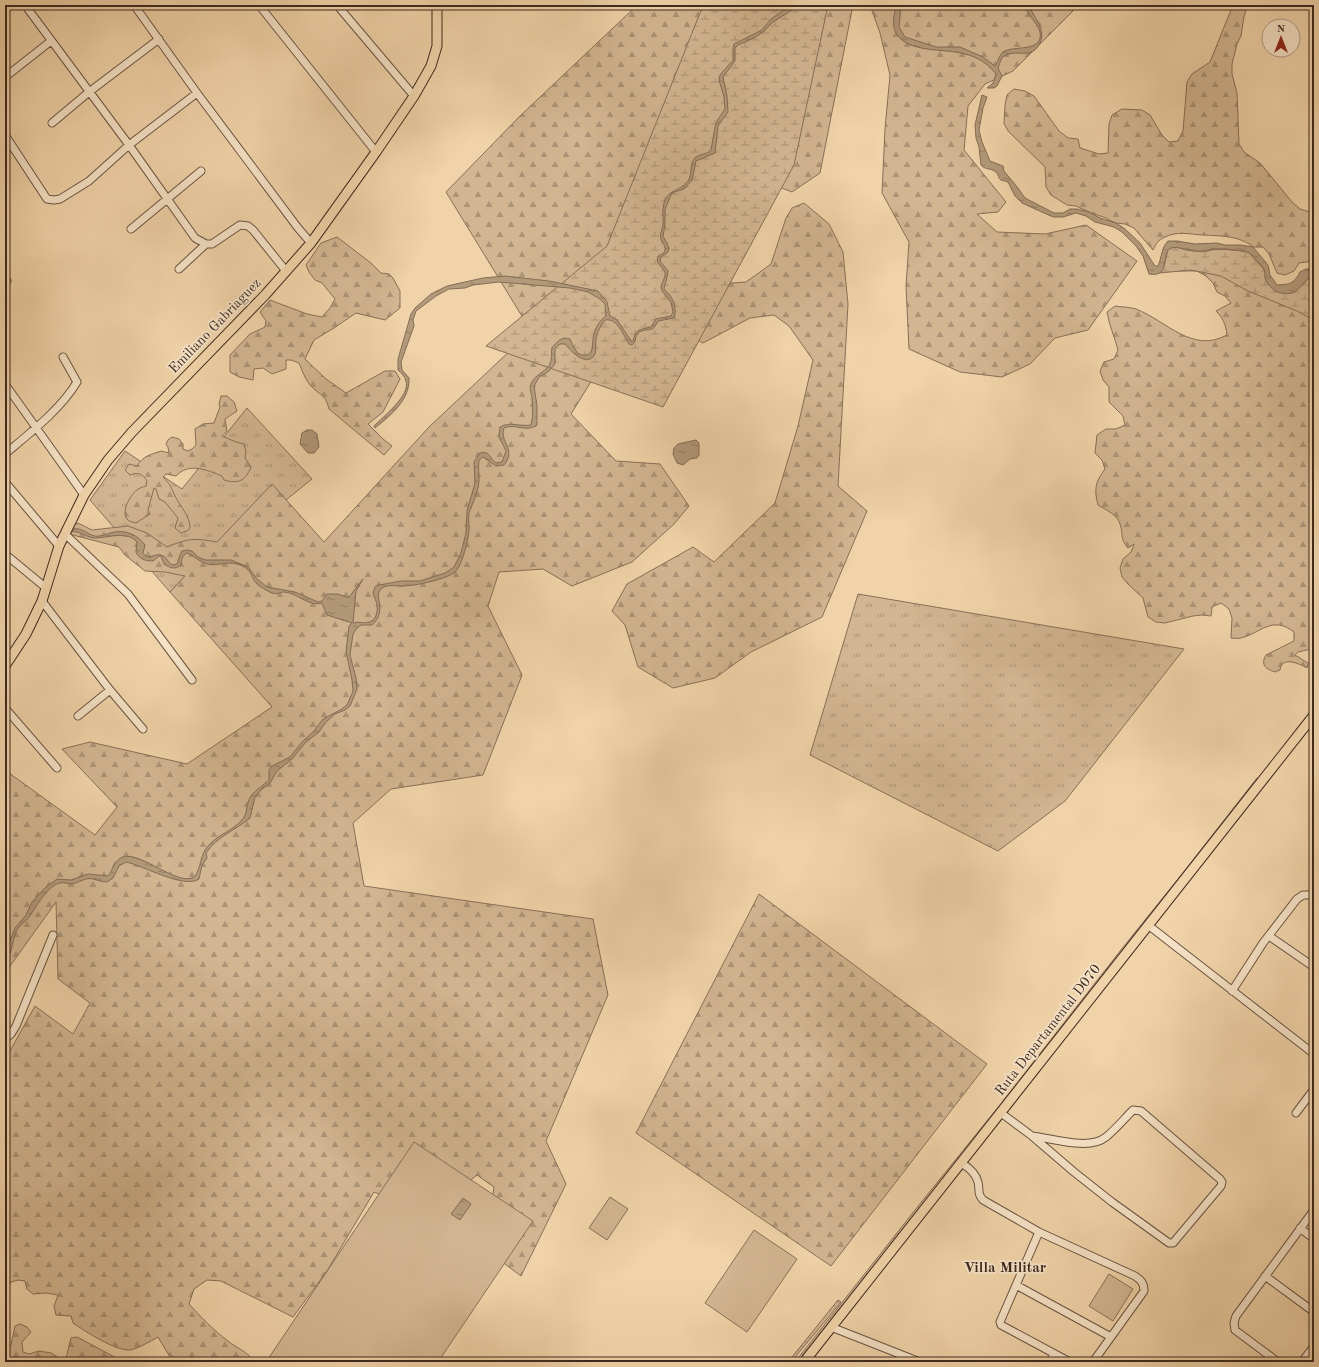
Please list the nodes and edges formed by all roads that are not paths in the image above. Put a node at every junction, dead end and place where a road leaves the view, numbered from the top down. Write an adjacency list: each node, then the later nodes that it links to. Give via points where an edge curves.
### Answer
1 (25, 5): 7 (street)
2 (134, 5): 6 (street)
3 (259, 5): 15 (street)
4 (337, 5): 11 (street)
5 (437, 5): 11 (main road, Emiliano Gabriaguez, via 437,46 431,66)
6 (159, 39): 9 (street); 10 (street)
7 (51, 41): 8 (street); 9 (street)
8 (9, 74)
9 (89, 92): 12 (street); 14 (street)
10 (197, 93): 14 (street); 19 (street)
11 (414, 96): 15 (main road, Emiliano Gabriaguez)
12 (52, 123)
13 (5, 135): 14 (street, via 47,199 54,200 89,181)
14 (129, 145): 17 (street)
15 (376, 152): 19 (main road, Emiliano Gabriaguez)
16 (201, 171): 17 (street)
17 (167, 200): 18 (street); 20 (street, via 195,238)
18 (131, 229)
19 (311, 243): 22 (main road, Emiliano Gabriaguez)
20 (206, 244): 21 (street); 22 (street, via 212,244 240,225 248,226)
21 (179, 269)
22 (286, 271): 28 (main road, Emiliano Gabriaguez, via 132,432 108,460)
23 (63, 357): 25 (street, via 77,382 72,391)
24 (5, 384): 25 (street)
25 (36, 428): 26 (street); 28 (street)
26 (5, 454)
27 (5, 482): 30 (street)
28 (84, 495): 29 (main road, Emiliano Gabriaguez)
29 (65, 534): 30 (main road, Emiliano Gabriaguez); 35 (street, via 128,594)
30 (59, 546): 32 (main road, Emiliano Gabriaguez)
31 (5, 554): 32 (street)
32 (45, 587): 33 (main road, Emiliano Gabriaguez)
33 (42, 601): 34 (main road, Emiliano Gabriaguez, via 26,634); 36 (street)
34 (5, 666)
35 (192, 680)
36 (110, 690): 39 (street); 40 (street)
37 (5, 708): 41 (street)
38 (1314, 715): 43 (main road, Ruta Departamental D070)
39 (78, 716)
40 (143, 729)
41 (57, 768)
42 (1314, 895): 45 (street, via 1297,899)
43 (1148, 925): 47 (street); 51 (main road, Ruta Departamental D070)
44 (54, 935): 48 (street, via 16,1026)
45 (1269, 936): 46 (street); 47 (street)
46 (1314, 967)
47 (1232, 990): 49 (street)
48 (5, 1039)
49 (1314, 1054)
50 (1314, 1089): 52 (street)
51 (1001, 1113): 53 (street); 54 (main road, Ruta Departamental D070)
52 (1296, 1113)
53 (1032, 1136): 53 (street, via 1112,1202 1169,1243 1173,1243 1221,1186 1220,1179 1141,1111 1133,1110 1106,1137 1097,1142 1081,1143)
54 (961, 1163): 57 (street, via 971,1170 978,1181 979,1195 983,1200); 62 (main road, Ruta Departamental D070)
55 (1314, 1210): 56 (street)
56 (1300, 1228): 58 (street); 59 (street)
57 (1039, 1232): 60 (street); 63 (street, via 1141,1280 1144,1291)
58 (1314, 1239)
59 (1265, 1276): 61 (street); 71 (street, via 1236,1316 1235,1330)
60 (1016, 1285): 63 (street); 65 (street, via 1000,1320 1001,1325)
61 (1314, 1312)
62 (831, 1327): 66 (main road, Ruta Departamental D070); 67 (street)
63 (1111, 1337): 70 (street)
64 (1314, 1346): 72 (street)
65 (1054, 1354): 68 (street); 69 (street)
66 (804, 1362)
67 (920, 1362)
68 (1050, 1362)
69 (1070, 1362)
70 (1093, 1362)
71 (1278, 1362)
72 (1302, 1362)

